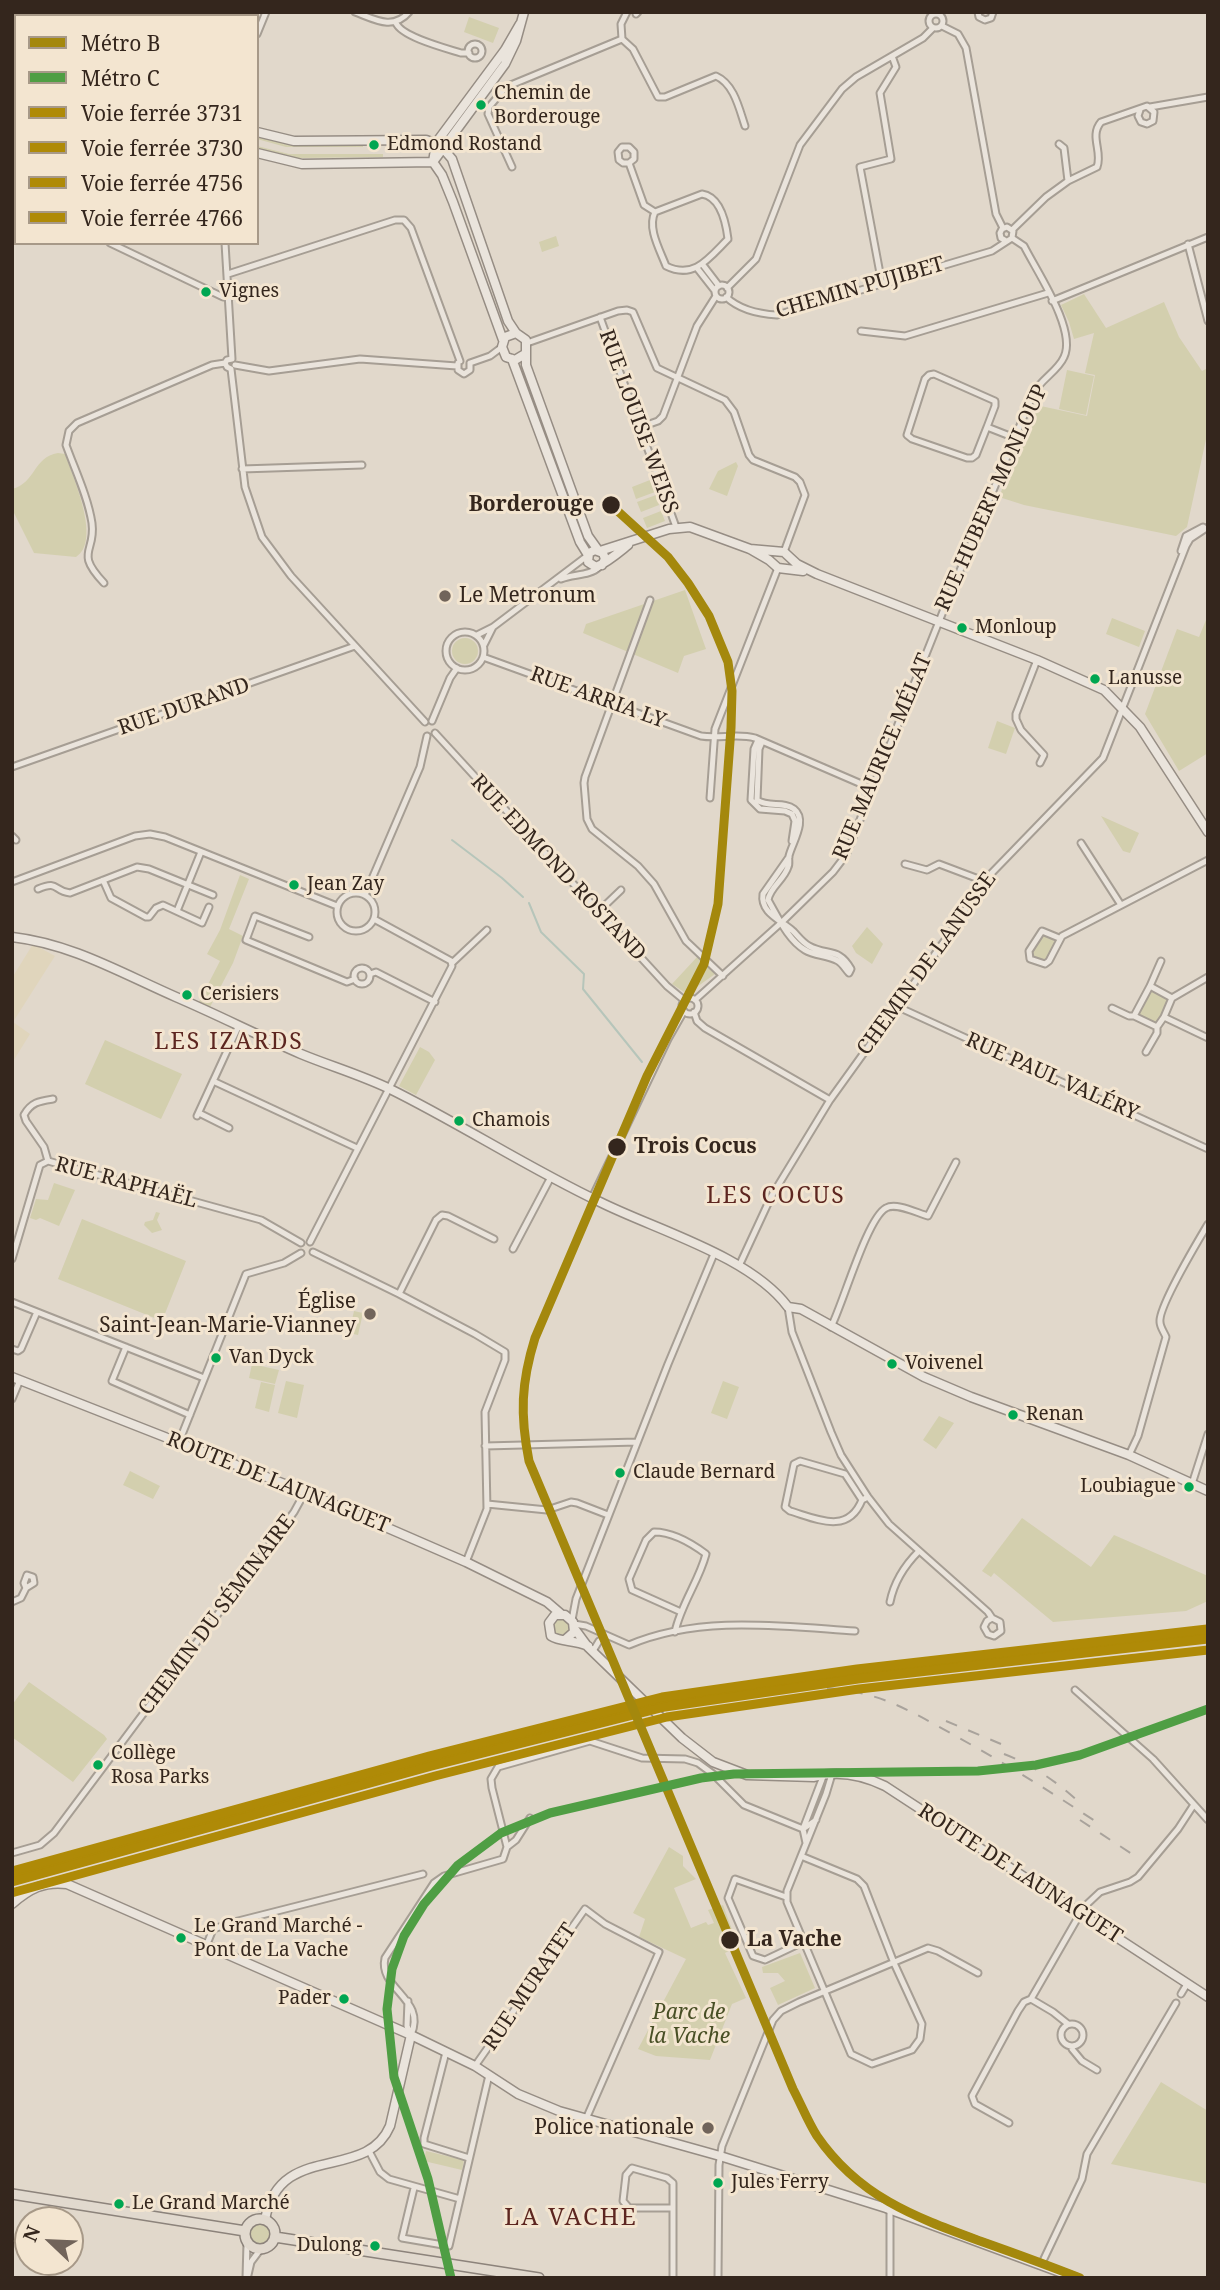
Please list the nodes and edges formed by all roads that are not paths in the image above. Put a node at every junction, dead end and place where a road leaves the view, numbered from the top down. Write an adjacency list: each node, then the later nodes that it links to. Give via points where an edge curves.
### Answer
1 (266, 12): 14 (street)
2 (355, 12): 10 (street)
3 (408, 12): 10 (street)
4 (524, 12): 11 (street)
5 (627, 12): 15 (street, via 621,24)
6 (977, 12): 7 (street, via 987,20)
7 (993, 12)
8 (943, 14): 9 (street); 12 (street)
9 (928, 15): 13 (street)
10 (396, 23): 16 (street, via 405,33)
11 (520, 24): 18 (street, via 510,55); 28 (street)
12 (942, 26): 13 (street); 36 (street, via 958,34 966,48)
13 (933, 27): 17 (street)
14 (259, 29)
15 (622, 39): 19 (street); 25 (street, via 633,49 658,97 716,76 731,90)
16 (469, 53)
17 (892, 56): 45 (street, via 896,68 880,93 891,159 860,167); 46 (street, via 842,89 800,145 757,260)
18 (495, 78): 19 (street); 20 (street)
19 (506, 86): 21 (street)
20 (489, 87): 21 (street); 28 (street)
21 (499, 95): 32 (street, via 489,107 488,118)
22 (1208, 97): 23 (street)
23 (1150, 107): 24 (street); 24 (street, via 1155,115 1147,124 1139,119)
24 (1140, 110): 33 (street, via 1101,122 1095,132 1097,167)
25 (746, 126)
26 (259, 133): 28 (street, via 294,141 418,140)
27 (1059, 144): 33 (street, via 1064,148)
28 (440, 146): 30 (street); 55 (street, via 452,159)
29 (259, 153): 30 (street, via 302,164)
30 (433, 162): 56 (street, via 453,202)
31 (629, 163): 34 (street, via 644,205)
32 (512, 167)
33 (1069, 181): 35 (street)
34 (655, 212): 43 (street, via 651,225 666,266 677,271); 43 (street, via 702,194 717,203 728,239)
35 (1012, 230): 36 (street); 38 (street)
36 (1002, 231): 38 (street); 42 (street)
37 (1208, 237): 39 (street)
38 (1009, 240): 42 (street, CHEMIN PUJIBET); 48 (street, via 1024,246)
39 (1188, 244): 51 (street); 53 (street)
40 (114, 245): 49 (street)
41 (225, 245): 44 (street)
42 (996, 247): 45 (street, CHEMIN PUJIBET)
43 (700, 266): 47 (street)
44 (228, 274): 49 (street); 64 (street, via 404,220 411,228)
45 (883, 284): 50 (street, CHEMIN PUJIBET, via 776,315 744,308)
46 (727, 288): 47 (street); 50 (street)
47 (717, 291): 50 (street, CHEMIN PUJIBET, via 722,299); 66 (street, via 696,326)
48 (1048, 293): 51 (street); 54 (street, via 905,336)
49 (230, 297): 61 (street)
50 (726, 297)
51 (1052, 302): 69 (street, RUE HUBERT MONLOUP, via 1066,331 1067,348 1058,366 1039,383)
52 (600, 317): 57 (street); 66 (street, via 623,310 633,313 654,363); 67 (street, RUE LOUISE WEISS)
53 (1208, 321)
54 (861, 331)
55 (516, 334): 56 (street); 57 (street)
56 (502, 343): 59 (street); 60 (street)
57 (527, 343): 58 (street)
58 (525, 354): 60 (street); 75 (street, via 588,536)
59 (489, 356): 60 (street); 63 (street)
60 (509, 358): 76 (street)
61 (232, 359): 62 (street); 65 (street)
62 (225, 363): 65 (street, via 227,368); 80 (street, via 69,431 66,444 92,525 87,557 90,568)
63 (470, 363): 64 (street); 64 (street, via 464,374)
64 (459, 364): 65 (street, via 360,359 269,371)
65 (233, 367): 71 (street)
66 (676, 378): 67 (street, via 663,416); 77 (street, via 725,400 753,460 800,482 805,495)
67 (641, 427): 73 (street, RUE LOUISE WEISS)
68 (987, 427): 68 (street, via 972,458 907,435 929,374 995,401); 69 (street)
69 (1015, 438): 82 (street, RUE HUBERT MONLOUP)
70 (362, 465): 71 (street)
71 (242, 469): 86 (street, via 262,537)
72 (1208, 526): 90 (street, CHEMIN DE LANUSSE, via 1186,536)
73 (676, 527): 74 (street); 77 (street, via 694,527)
74 (631, 542): 75 (street); 78 (street)
75 (599, 551): 76 (street); 78 (street, via 604,556)
76 (587, 556): 78 (street, via 589,564); 79 (street)
77 (781, 561): 82 (street); 96 (street)
78 (600, 566): 79 (street, via 594,572)
79 (555, 582): 83 (street)
80 (104, 583)
81 (650, 600): 91 (street)
82 (938, 623): 88 (street); 100 (street, RUE MAURICE MÉLAT)
83 (493, 626): 84 (street); 85 (street)
84 (477, 635): 85 (street); 89 (street, via 460,632 449,641 447,658)
85 (484, 645): 87 (street)
86 (355, 646): 92 (street); 99 (street, RUE DURAND)
87 (484, 657): 89 (street, via 475,668); 91 (street, RUE ARRIA LY)
88 (1037, 660): 90 (street, via 1104,690); 98 (street, via 1016,714 1021,730 1044,755)
89 (457, 668): 93 (street)
90 (1123, 706): 102 (street); 108 (street, CHEMIN DE LANUSSE, via 1103,758)
91 (611, 707): 96 (street, RUE ARRIA LY); 130 (street, via 584,783 587,819 592,829 654,884 686,941)
92 (425, 722): 93 (street); 95 (street, via 422,730)
93 (432, 722): 94 (street, via 437,727)
94 (435, 733): 95 (street); 119 (street, RUE EDMOND ROSTAND)
95 (427, 736): 114 (street, via 420,767)
96 (713, 738): 97 (street, RUE ARRIA LY, via 745,736); 101 (street)
97 (760, 741): 100 (street, RUE ARRIA LY); 121 (street, via 757,800 788,806 797,811 800,822 788,867 768,898)
98 (1040, 763)
99 (12, 767)
100 (873, 789): 121 (street, RUE MAURICE MÉLAT, via 842,862)
101 (710, 798)
102 (1208, 832)
103 (1081, 843): 115 (street)
104 (201, 852): 109 (street, via 160,836 135,836); 110 (street); 116 (street)
105 (1208, 860): 115 (street)
106 (905, 864): 108 (street, via 927,870 939,864)
107 (103, 880): 110 (street, via 137,867); 111 (street, via 71,893 51,883); 118 (street, via 111,898 146,917 163,905)
108 (984, 881): 138 (street, CHEMIN DE LANUSSE)
109 (12, 882)
110 (188, 884): 113 (street); 118 (street)
111 (38, 888)
112 (621, 890): 119 (street)
113 (213, 895)
114 (365, 895): 116 (street, via 349,894); 120 (street, via 373,903)
115 (1121, 905): 125 (street)
116 (337, 906): 120 (street, via 340,922 349,930 363,930)
117 (209, 907): 118 (street, via 202,923)
118 (177, 911)
119 (598, 912): 135 (street, RUE EDMOND ROSTAND)
120 (374, 919): 128 (street)
121 (782, 922): 126 (street, via 788,934); 130 (street, RUE MAURICE MÉLAT)
122 (487, 930): 128 (street)
123 (12, 937): 144 (street, via 44,941 88,956)
124 (309, 937): 132 (street, via 255,916 246,940 347,982)
125 (1059, 938): 125 (street, via 1039,934 1030,958 1041,964 1049,961)
126 (801, 943): 126 (street, via 810,953 836,959 850,972 841,956)
127 (1161, 961): 133 (street)
128 (452, 963): 137 (street)
129 (370, 974): 132 (street, via 366,983); 132 (street, via 360,968); 137 (street, via 376,972)
130 (723, 976): 136 (street, RUE MAURICE MÉLAT)
131 (1208, 977): 134 (street)
132 (355, 979)
133 (1150, 986): 134 (street); 142 (street)
134 (1172, 998): 143 (street)
135 (684, 1000): 136 (street); 140 (street)
136 (695, 1000): 141 (street)
137 (435, 1002): 149 (street)
138 (896, 1006): 151 (street, CHEMIN DE LANUSSE); 154 (street, RUE PAUL VALÉRY)
139 (1112, 1008): 142 (street)
140 (684, 1010): 141 (street); 158 (street)
141 (694, 1012): 151 (street, via 705,1028)
142 (1134, 1016): 145 (street)
143 (1164, 1017): 145 (street); 146 (street)
144 (239, 1024): 148 (street); 149 (street)
145 (1157, 1027): 147 (street)
146 (1208, 1038)
147 (1146, 1052)
148 (213, 1081): 152 (street, via 198,1115); 153 (street)
149 (389, 1089): 153 (street); 157 (street)
150 (53, 1098): 155 (street, via 36,1101 24,1115)
151 (830, 1100): 168 (street, CHEMIN DE LANUSSE, via 771,1197)
152 (229, 1128)
153 (357, 1148): 162 (street)
154 (1208, 1149)
155 (48, 1161): 161 (street, RUE RAPHAËL, via 261,1220); 167 (street, RUE RAPHAËL, via 40,1166)
156 (956, 1162): 173 (street, via 928,1216 893,1206 880,1213)
157 (551, 1177): 158 (street); 163 (street)
158 (592, 1198): 166 (street)
159 (1208, 1224): 184 (street, via 1162,1311 1160,1325 1166,1337)
160 (494, 1239): 169 (street, via 442,1215)
161 (301, 1242): 162 (street); 165 (street)
162 (310, 1242): 164 (street)
163 (513, 1249)
164 (313, 1251): 165 (street, via 309,1256); 169 (street)
165 (300, 1254): 176 (street, via 246,1274)
166 (714, 1254): 168 (street); 182 (street)
167 (12, 1259)
168 (738, 1266): 171 (street, via 775,1291)
169 (399, 1294): 183 (street, via 505,1352 485,1412)
170 (12, 1302): 172 (street)
171 (788, 1307): 173 (street, via 801,1309); 188 (street, via 792,1332 831,1432)
172 (37, 1311): 174 (street); 175 (street, via 21,1349)
173 (831, 1327): 184 (street, via 924,1377)
174 (126, 1347): 176 (street); 179 (street, via 112,1381)
175 (12, 1349)
176 (204, 1378): 179 (street)
177 (16, 1379): 178 (street); 181 (street, ROUTE DE LAUNAGUET)
178 (12, 1399)
179 (190, 1415): 181 (street)
180 (1208, 1434): 185 (street)
181 (179, 1442): 187 (street, ROUTE DE LAUNAGUET)
182 (637, 1442): 183 (street); 190 (street)
183 (485, 1446): 189 (street)
184 (1129, 1455): 185 (street)
185 (1192, 1484): 186 (street)
186 (1208, 1490)
187 (305, 1492): 192 (street, ROUTE DE LAUNAGUET); 217 (street, CHEMIN DU SÉMINAIRE, via 54,1833 40,1845)
188 (865, 1498): 188 (street, via 846,1519 834,1524 785,1507 794,1465 800,1461 845,1474); 191 (street)
189 (487, 1504): 190 (street, via 547,1510 571,1502); 192 (street)
190 (608, 1515): 195 (street)
191 (919, 1550): 197 (street, via 904,1568); 200 (street)
192 (466, 1562): 194 (street, ROUTE DE LAUNAGUET)
193 (26, 1588): 196 (street, via 21,1598)
194 (538, 1599): 199 (street, ROUTE DE LAUNAGUET); 201 (street)
195 (576, 1599): 199 (street); 202 (street)
196 (12, 1602)
197 (890, 1602)
198 (681, 1612): 198 (street, via 706,1553 665,1532 654,1532 629,1579 632,1590); 204 (street)
199 (562, 1614): 201 (street); 202 (street)
200 (992, 1618)
201 (550, 1619): 206 (street, via 551,1636)
202 (573, 1624): 205 (street); 206 (street, via 572,1635); 207 (street, ROUTE DE LAUNAGUET)
203 (855, 1631): 204 (street, via 738,1625)
204 (675, 1632): 205 (street, via 629,1645)
205 (607, 1636): 207 (street)
206 (566, 1639): 207 (street, ROUTE DE LAUNAGUET)
207 (591, 1649): 209 (street, ROUTE DE LAUNAGUET, via 704,1755 748,1770)
208 (1075, 1690): 210 (street, via 1153,1759)
209 (828, 1774): 212 (street); 214 (street); 222 (street, ROUTE DE LAUNAGUET, via 858,1776 885,1786)
210 (1193, 1806): 213 (street); 222 (street, via 1138,1877 1100,1892)
211 (530, 1818): 215 (street)
212 (816, 1820): 214 (street); 216 (street)
213 (1208, 1820)
214 (803, 1829): 215 (street, via 744,1805 713,1774 691,1760 642,1758 590,1741 498,1767 492,1788); 216 (street)
215 (507, 1847): 234 (street, via 497,1862 434,1883 387,1953 385,1973 413,2012)
216 (805, 1847): 218 (street)
217 (12, 1853)
218 (801, 1856): 220 (street); 225 (street, via 861,1882)
219 (423, 1874): 224 (street, via 213,1929)
220 (786, 1897): 223 (street); 223 (street, via 735,1879 728,1898 753,1956 765,1960)
221 (12, 1904): 224 (street, via 36,1887 67,1884)
222 (1080, 1914): 227 (street, ROUTE DE LAUNAGUET); 231 (street)
223 (803, 1942): 228 (street)
224 (207, 1944): 234 (street)
225 (894, 1962): 226 (street, via 931,1948); 228 (street); 228 (street, via 922,2024 920,2039 912,2050 872,2064 859,2060 851,2054)
226 (978, 1973)
227 (1187, 1984): 229 (street); 230 (street, ROUTE DE LAUNAGUET)
228 (824, 1991): 243 (street, via 781,2011 773,2020)
229 (1181, 1994)
230 (1208, 1997)
231 (1031, 1999): 233 (street); 241 (street, via 1018,2011 972,2096 975,2104)
232 (1176, 2003): 255 (street, via 1087,2154 1082,2179)
233 (1069, 2024): 235 (street, via 1061,2037); 235 (street, via 1078,2025 1083,2033)
234 (411, 2035): 236 (street); 242 (street, via 390,2126)
235 (1073, 2046): 238 (street, via 1082,2061)
236 (446, 2052): 237 (street); 244 (street, via 424,2138 426,2147)
237 (475, 2066): 239 (street); 240 (street, RUE MURATET, via 585,1909 659,1952)
238 (1097, 2070)
239 (489, 2075): 240 (street, via 519,2095); 244 (street)
240 (586, 2119): 243 (street)
241 (1009, 2123)
242 (369, 2151): 245 (street, via 380,2172); 250 (street, via 296,2172 273,2196)
243 (720, 2156): 249 (street); 260 (street)
244 (469, 2158): 247 (street)
245 (414, 2188): 247 (street); 247 (street, via 402,2238 449,2246)
246 (12, 2194): 251 (main road)
247 (460, 2199)
248 (673, 2208): 248 (street, via 629,2208 623,2202 626,2175 632,2168 667,2178 673,2183); 259 (street)
249 (890, 2210): 255 (street); 261 (street)
250 (265, 2220): 251 (main road, via 254,2220); 252 (main road, via 274,2228)
251 (245, 2231): 253 (main road)
252 (275, 2237): 254 (main road); 256 (main road)
253 (247, 2243): 254 (main road); 257 (street)
254 (260, 2249): 257 (street)
255 (1041, 2265): 262 (street)
256 (486, 2274): 258 (main road)
257 (247, 2278)
258 (539, 2278)
259 (673, 2278)
260 (718, 2278)
261 (890, 2278)
262 (1076, 2278)

